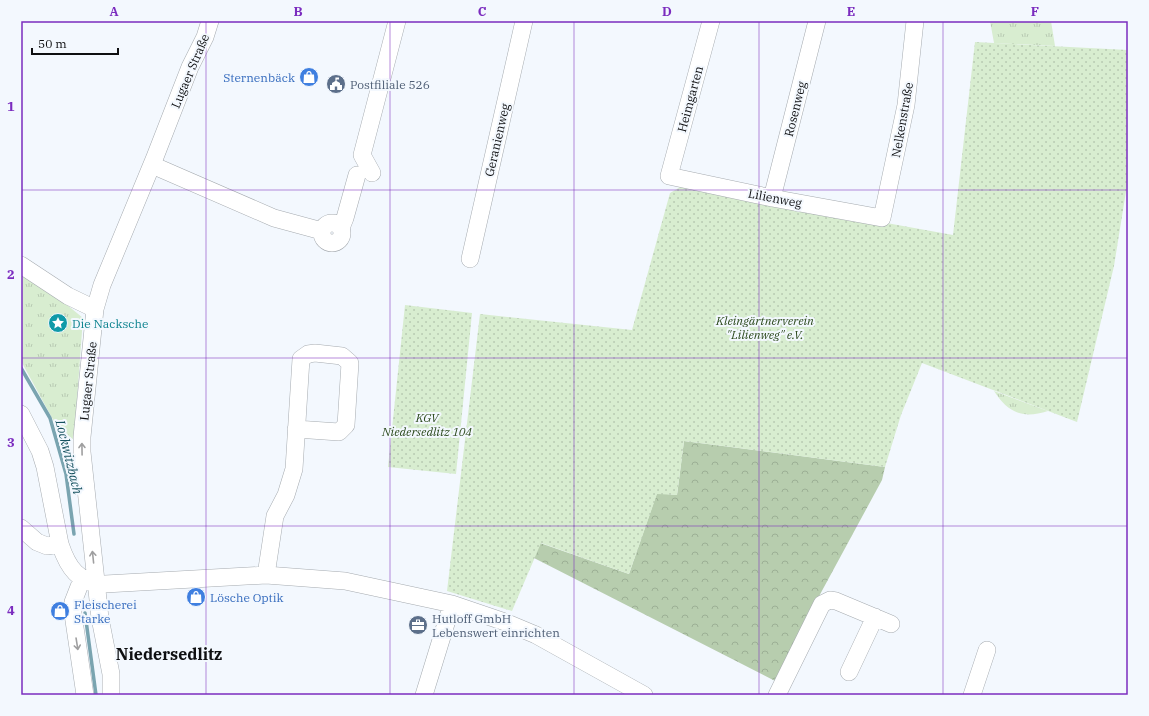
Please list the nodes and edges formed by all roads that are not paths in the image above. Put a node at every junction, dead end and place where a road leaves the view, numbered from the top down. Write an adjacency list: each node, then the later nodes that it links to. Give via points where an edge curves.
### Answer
1 (210, 21): 7 (street, Lugaer Straße)
2 (397, 21): 7 (street, via 362,155 364,174 341,228 332,223 325,225 322,231 274,218)
3 (524, 21): 11 (street, Geranienweg)
4 (711, 21): 8 (street, Heimgarten)
5 (817, 21): 9 (street, Rosenweg)
6 (915, 21): 10 (street, Nelkenstraße, via 906,105)
7 (152, 165): 13 (street, Lugaer Straße, via 102,285)
8 (669, 176): 9 (street, Lilienweg)
9 (772, 198): 10 (street, Lilienweg)
10 (882, 218)
11 (470, 259)
12 (21, 265): 13 (street, via 68,296)
13 (95, 309): 19 (street, Lugaer Straße, one-way to 13, via 82,437)
14 (21, 414): 17 (street, via 37,444 45,467)
15 (296, 429): 15 (street, via 301,358 315,353 342,356 350,363 346,425 339,432); 18 (street, via 294,469 286,495 275,516)
16 (21, 528): 17 (street, via 37,542 47,546)
17 (60, 544): 19 (street, via 68,564 75,573)
18 (266, 575): 19 (street); 20 (street, via 345,581)
19 (89, 581): 25 (street, one-way to 25, via 73,602); 26 (street, Lugaer Straße, via 100,618 111,674)
20 (452, 604): 27 (street); 28 (street, via 536,634)
21 (875, 617): 22 (street); 24 (street); 29 (street, via 836,601 830,600 822,604)
22 (891, 624)
23 (987, 650): 30 (street)
24 (849, 672)
25 (85, 695)
26 (112, 695)
27 (424, 695)
28 (644, 695)
29 (777, 695)
30 (972, 695)

